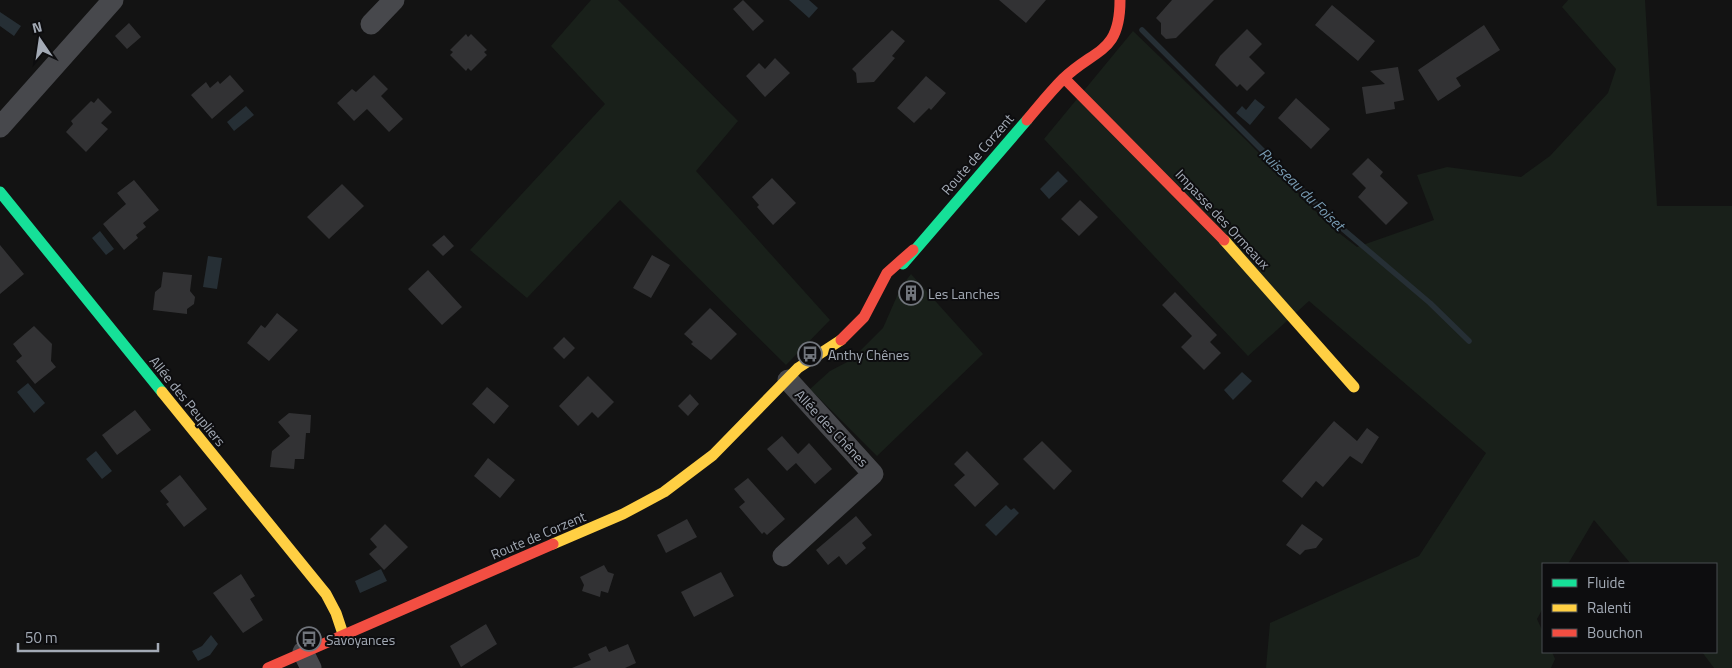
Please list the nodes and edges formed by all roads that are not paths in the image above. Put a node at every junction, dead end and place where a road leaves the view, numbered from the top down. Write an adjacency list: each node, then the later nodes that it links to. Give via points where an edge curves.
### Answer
1 (113, 0): 9 (street)
2 (394, 0): 6 (street)
3 (1109, 0): 4 (street)
4 (1113, 0)
5 (1120, 0): 8 (street, Route de Corzent, via 1120,22 1112,39 1103,50)
6 (371, 24)
7 (1089, 43): 8 (street, Route de Corzent)
8 (1064, 78): 11 (street, Route de Corzent); 15 (street, Impasse des Ormeaux, via 1203,217)
9 (0, 127)
10 (0, 192): 17 (street, Allée des Peupliers, via 326,594)
11 (912, 250): 12 (street, Route de Corzent, via 895,277); 14 (street, Route de Corzent, via 887,273 868,310 850,333 803,364)
12 (888, 298)
13 (827, 363): 14 (street, Route de Corzent)
14 (788, 380): 16 (street, Allée des Chênes, via 874,474); 17 (street, Route de Corzent, via 713,455 644,504)
15 (1354, 387)
16 (783, 556)
17 (343, 634): 18 (street, Route de Corzent)
18 (307, 660): 19 (street, Route de Corzent)
19 (268, 668)

